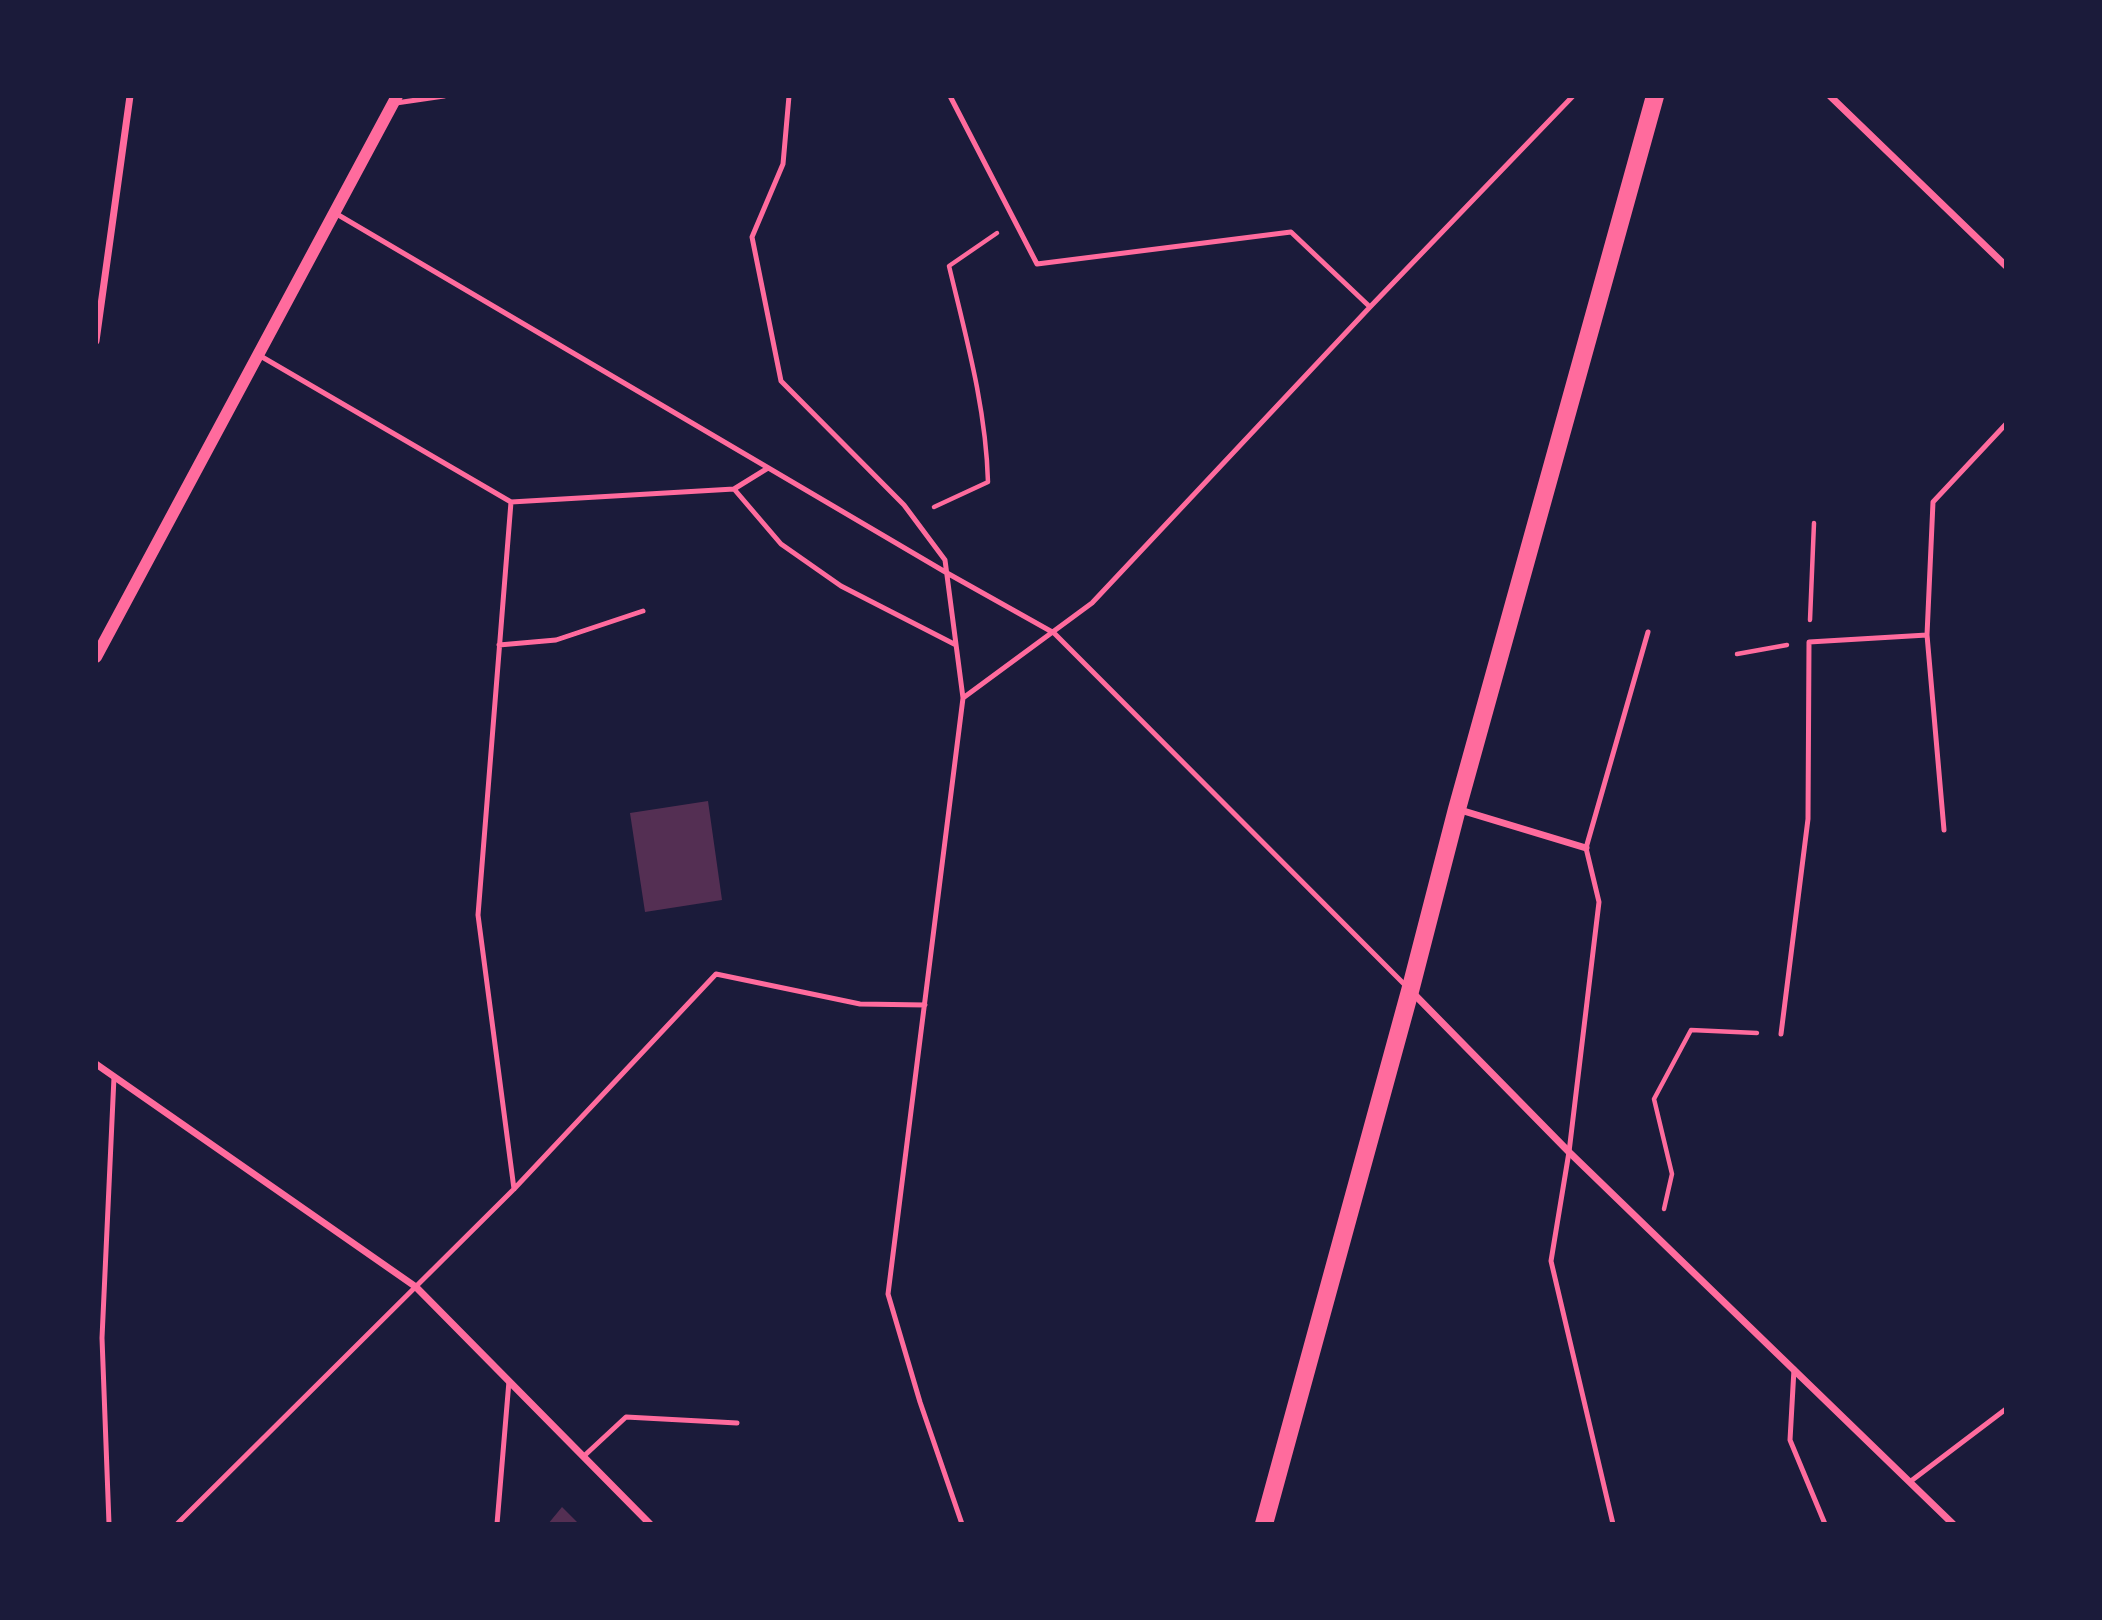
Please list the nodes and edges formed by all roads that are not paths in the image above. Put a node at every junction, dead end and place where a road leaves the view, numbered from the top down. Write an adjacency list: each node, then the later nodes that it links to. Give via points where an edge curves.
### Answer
1 (130, 96): 12 (street)
2 (444, 96): 8 (lane)
3 (789, 96): 18 (lane, via 783,164 752,237 781,381 913,518 945,560)
4 (950, 96): 11 (lane, via 1037,264 1291,232)
5 (1573, 96): 11 (lane)
6 (1655, 96): 27 (main road)
7 (1830, 96): 10 (street)
8 (395, 100): 9 (street)
9 (334, 212): 13 (street); 15 (lane)
10 (2006, 266)
11 (1370, 307): 20 (lane, via 1092,603)
12 (96, 341)
13 (257, 354): 17 (lane); 25 (street)
14 (2006, 424): 22 (lane, via 1933,502)
15 (768, 468): 16 (lane); 18 (lane)
16 (734, 489): 17 (lane); 24 (lane, via 781,544 831,579)
17 (511, 502): 23 (lane)
18 (947, 573): 20 (lane); 24 (lane)
19 (643, 611): 23 (lane, via 556,640)
20 (1054, 632): 26 (lane); 30 (lane)
21 (1648, 632): 29 (lane)
22 (1927, 635): 28 (lane); 32 (lane, via 1809,642 1808,819)
23 (499, 645): 36 (lane, via 478,915)
24 (956, 645): 26 (lane)
25 (96, 657)
26 (963, 698): 31 (lane)
27 (1457, 809): 29 (street); 30 (main road)
28 (1944, 830)
29 (1586, 848): 35 (lane, via 1598,902)
30 (1410, 990): 35 (street); 49 (main road)
31 (925, 1005): 36 (lane, via 860,1004 716,974); 48 (lane, via 888,1294)
32 (1781, 1034)
33 (96, 1064): 34 (street)
34 (114, 1077): 37 (street); 44 (lane, via 102,1338)
35 (1569, 1152): 38 (street); 50 (lane, via 1551,1261)
36 (514, 1189): 37 (lane)
37 (416, 1287): 39 (street); 45 (lane)
38 (1794, 1368): 43 (street); 51 (lane, via 1790,1440)
39 (509, 1381): 42 (street); 46 (lane)
40 (2006, 1409): 43 (lane)
41 (737, 1423): 42 (lane, via 626,1417)
42 (584, 1456): 47 (street)
43 (1911, 1481): 52 (street)
44 (109, 1524)
45 (177, 1524)
46 (497, 1524)
47 (650, 1524)
48 (961, 1524)
49 (1264, 1524)
50 (1614, 1524)
51 (1825, 1524)
52 (1953, 1524)

